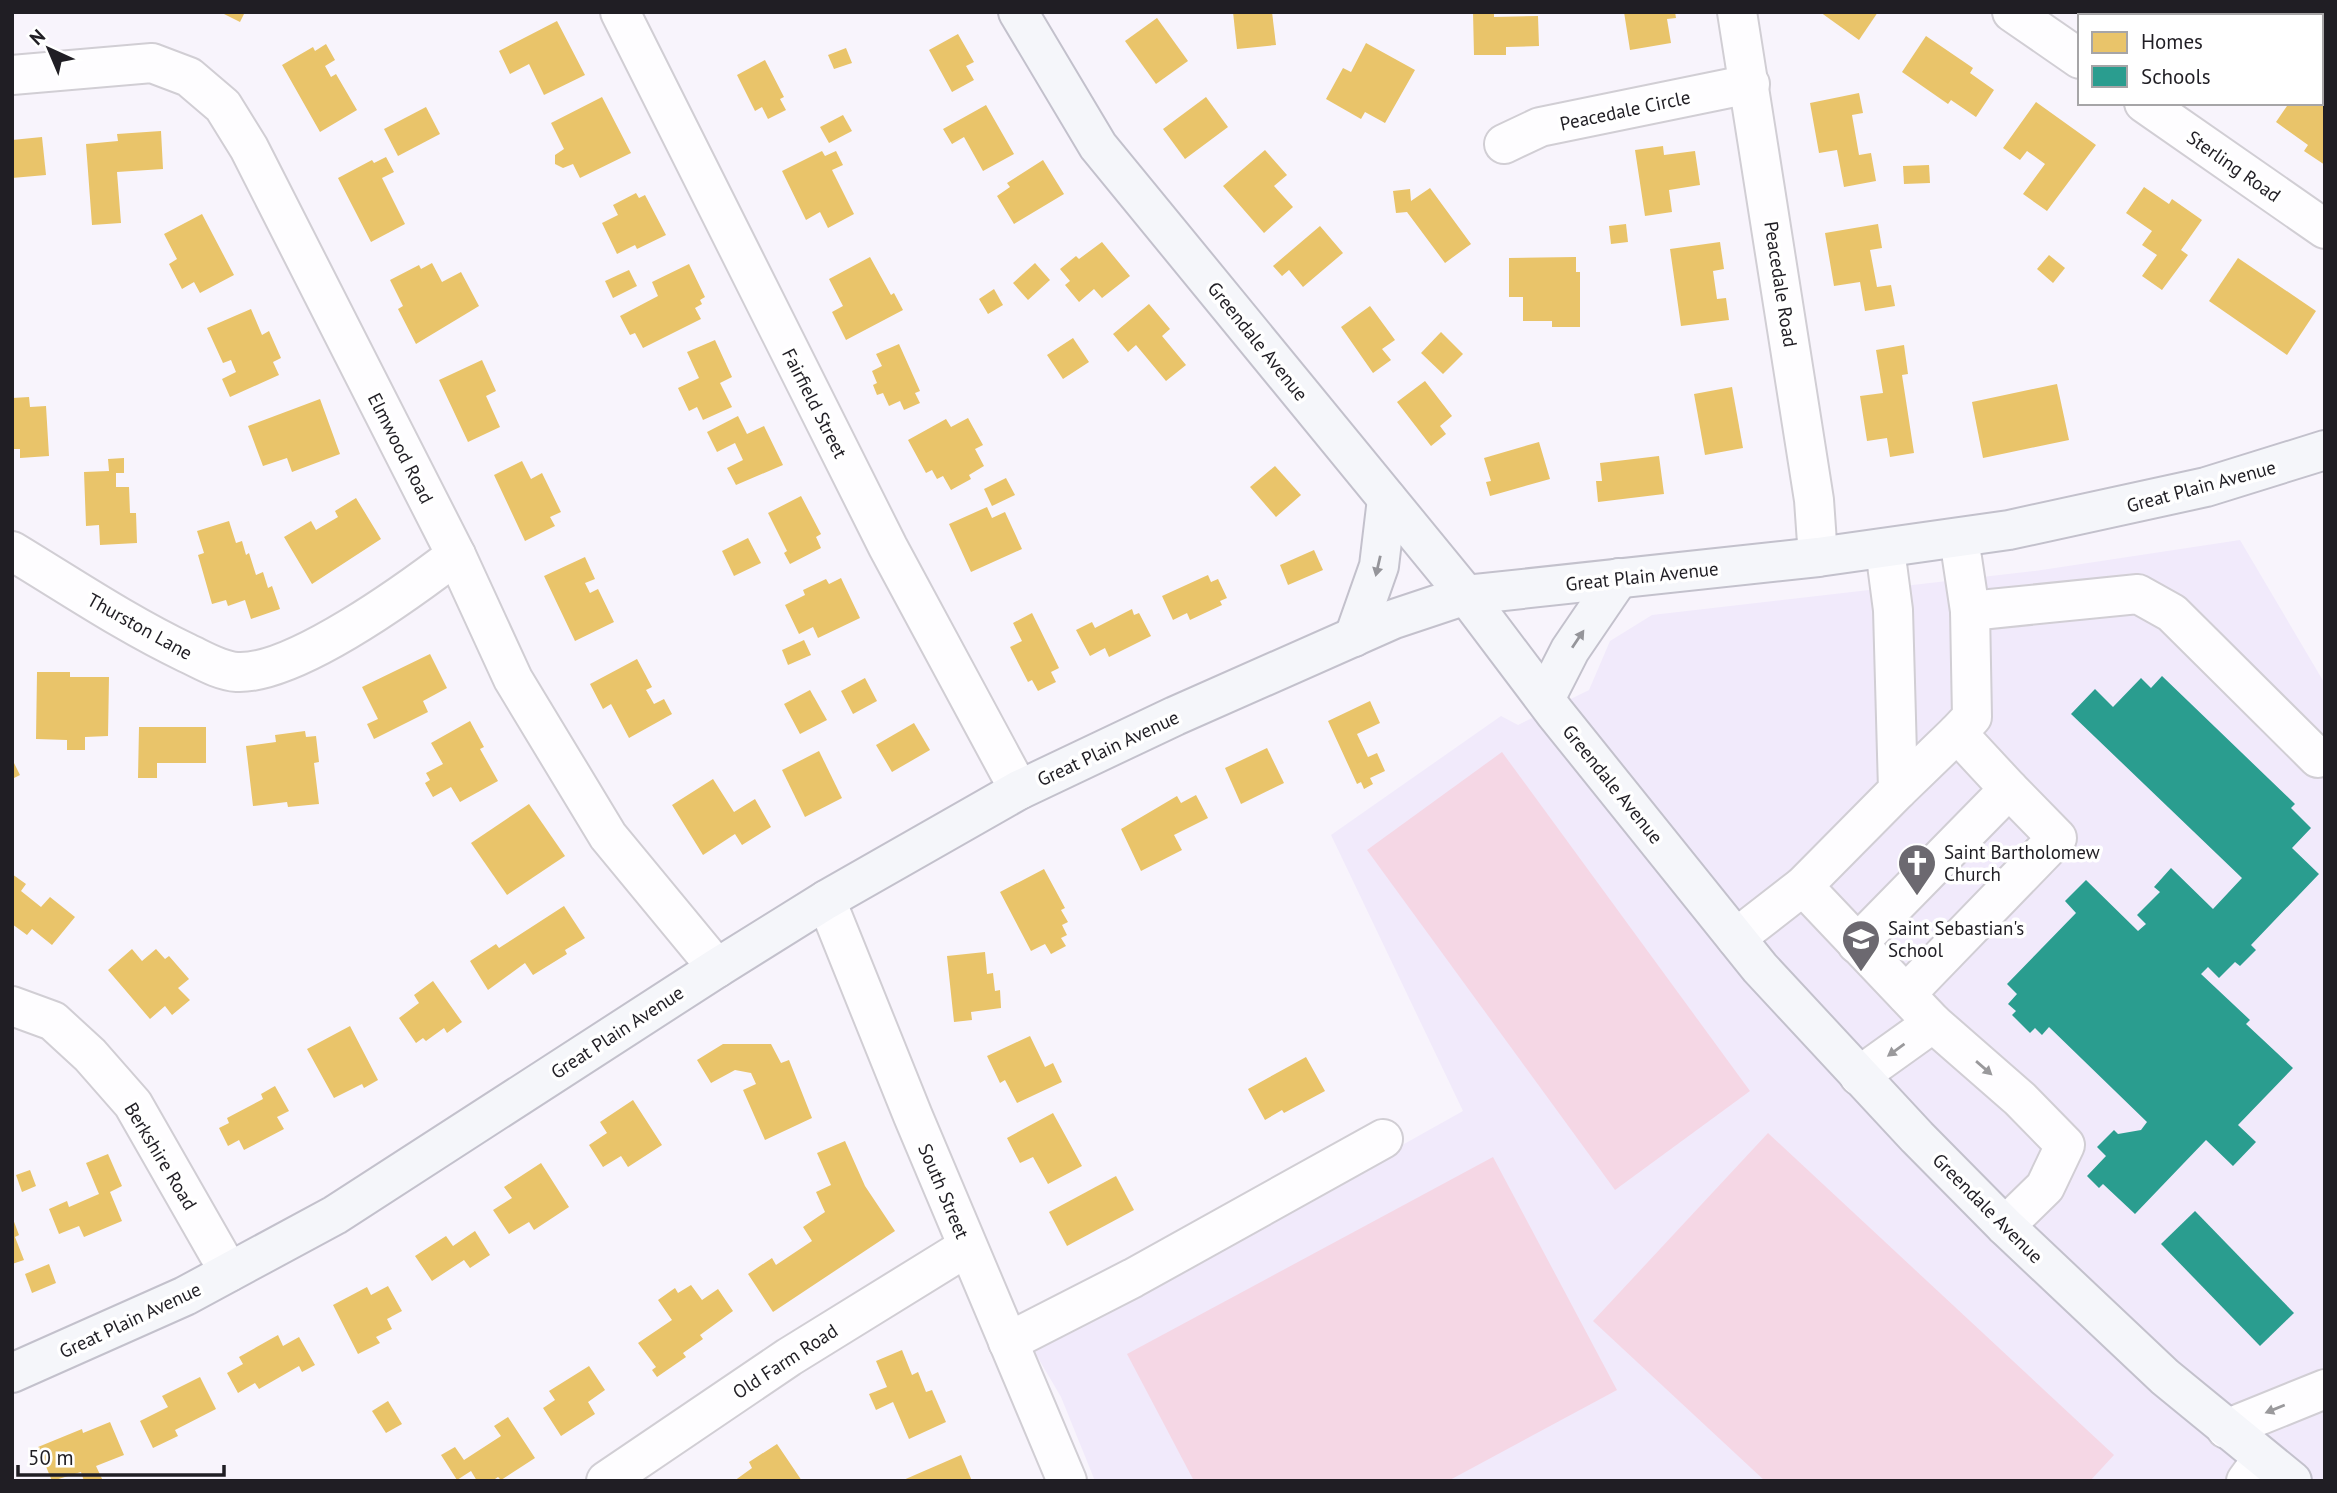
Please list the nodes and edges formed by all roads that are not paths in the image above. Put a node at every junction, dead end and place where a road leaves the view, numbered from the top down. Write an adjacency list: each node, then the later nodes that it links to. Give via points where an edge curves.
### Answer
1 (621, 12): 26 (street, Fairfield Street, via 888,547)
2 (1018, 12): 12 (main road, Greendale Avenue, via 1098,146)
3 (1737, 12): 7 (street, Peacedale Road)
4 (2012, 12): 5 (street)
5 (2078, 58)
6 (12, 75): 16 (street, Elmwood Road, via 152,63 189,77 223,106 249,148)
7 (1750, 85): 9 (street, Peacedale Circle, via 1540,127); 17 (street, Peacedale Road, via 1814,500)
8 (2147, 105): 10 (street, Sterling Road)
9 (1504, 144)
10 (2325, 229)
11 (2325, 450): 13 (main road, Great Plain Avenue, via 2160,498)
12 (1387, 499): 19 (main road, Greendale Avenue); 21 (main road, one-way to 21, via 1379,566)
13 (1959, 538): 14 (main road, Great Plain Avenue); 20 (street)
14 (1885, 549): 17 (main road, Great Plain Avenue); 27 (street, via 1893,610)
15 (12, 551): 16 (street, Thurston Lane, via 145,634 237,672 275,667 347,629)
16 (456, 555): 32 (street, Elmwood Road, via 513,679 608,836)
17 (1818, 557): 18 (main road, Great Plain Avenue)
18 (1619, 579): 19 (main road, Great Plain Avenue); 22 (main road, one-way to 18, via 1570,650)
19 (1466, 595): 21 (main road, Great Plain Avenue); 22 (main road, Greendale Avenue)
20 (1970, 611): 23 (street, via 1972,717); 24 (street, via 2138,594 2172,613)
21 (1354, 637): 26 (main road, Great Plain Avenue)
22 (1545, 699): 30 (main road, Greendale Avenue)
23 (1957, 733): 25 (street); 27 (street)
24 (2318, 758)
25 (2009, 789): 31 (street); 33 (street, via 2057,838)
26 (1019, 790): 29 (main road, Great Plain Avenue)
27 (1898, 790): 28 (street)
28 (1803, 886): 30 (street); 31 (street)
29 (826, 900): 32 (main road, Great Plain Avenue); 39 (street, South Street)
30 (1736, 938): 36 (main road, Greendale Avenue)
31 (1857, 944): 33 (street)
32 (717, 968): 40 (main road, Great Plain Avenue, via 335,1215)
33 (1906, 995): 35 (street)
34 (12, 1006): 40 (street, Berkshire Road, via 53,1021 133,1104)
35 (1933, 1023): 36 (street, one-way to 36); 38 (street, one-way to 38, via 2065,1145 2045,1187)
36 (1859, 1076): 38 (main road, Greendale Avenue)
37 (1383, 1139): 41 (street)
38 (2005, 1226): 44 (main road, Greendale Avenue)
39 (967, 1247): 41 (street, South Street); 46 (street, Old Farm Road, via 789,1357)
40 (229, 1272): 42 (main road, Great Plain Avenue)
41 (1008, 1342): 47 (street, South Street)
42 (12, 1373)
43 (2325, 1389): 44 (street, one-way to 44)
44 (2226, 1429): 45 (main road, Greendale Avenue)
45 (2267, 1474)
46 (606, 1481)
47 (1067, 1481)

